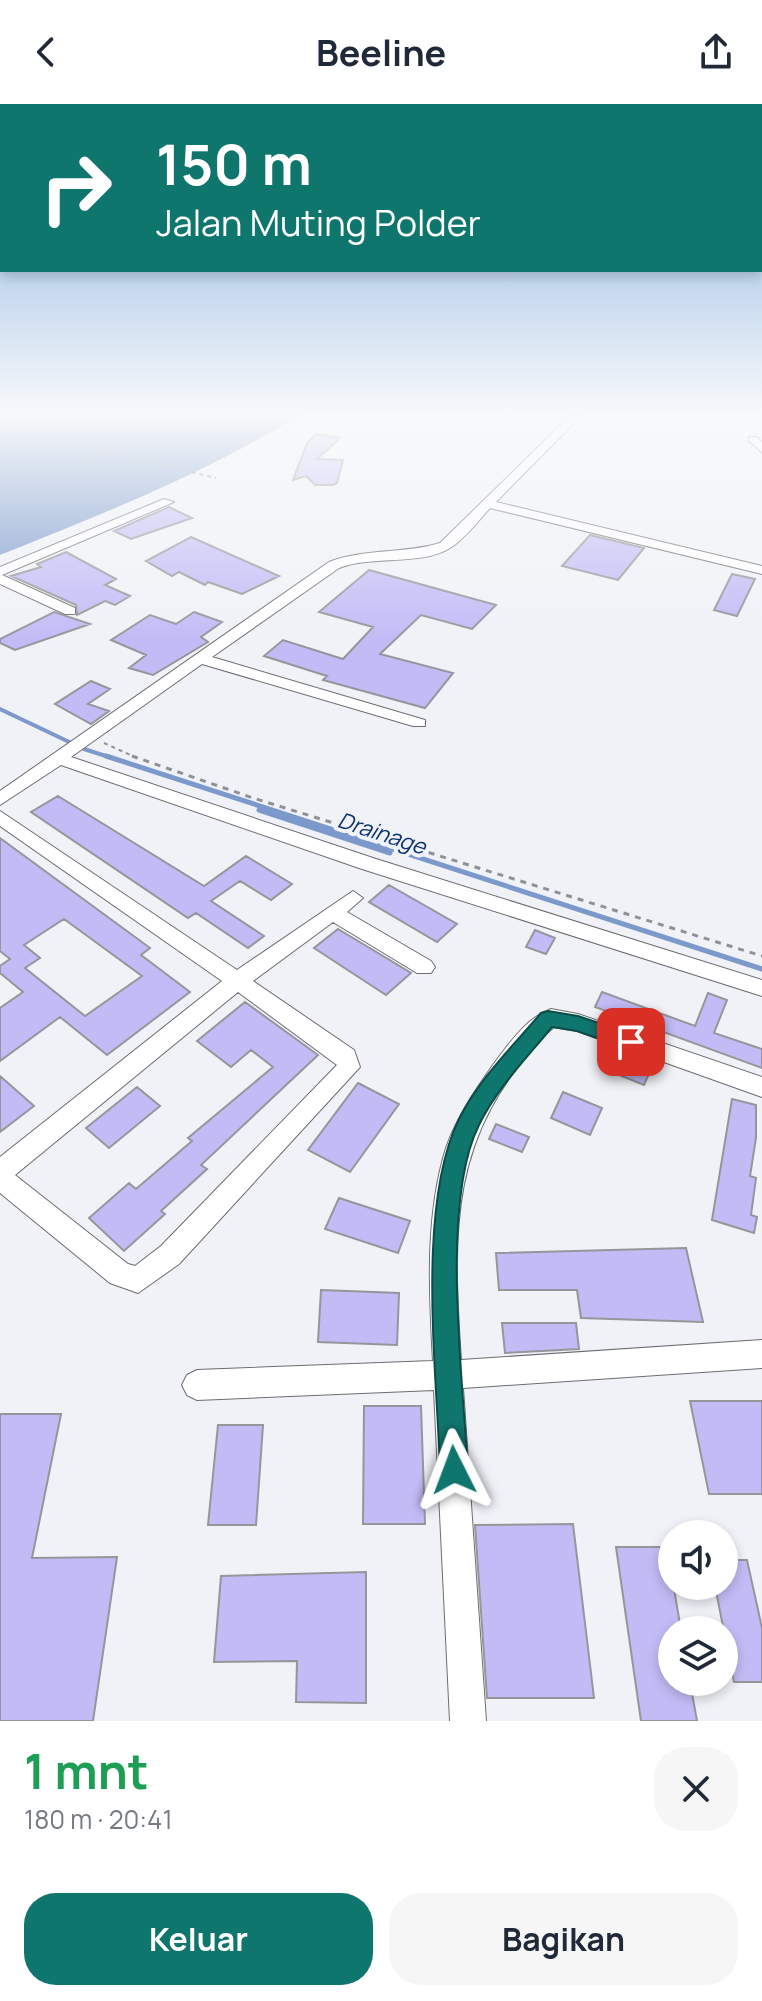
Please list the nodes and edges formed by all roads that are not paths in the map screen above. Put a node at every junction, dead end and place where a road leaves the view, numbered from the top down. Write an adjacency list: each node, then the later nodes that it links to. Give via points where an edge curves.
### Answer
1 (504, 488): 3 (street)
2 (168, 502): 5 (street)
3 (488, 504): 4 (street); 8 (street, via 445,546 334,565)
4 (762, 570)
5 (0, 572)
6 (0, 579): 7 (street)
7 (70, 611)
8 (201, 659): 9 (street); 10 (street)
9 (419, 723)
10 (64, 754): 11 (street); 17 (street, via 339,854)
11 (0, 799)
12 (0, 817): 16 (street)
13 (353, 898): 14 (street)
14 (333, 913): 15 (street); 16 (street)
15 (424, 967)
16 (238, 980): 19 (street); 19 (street, via 346,1056 349,1067 147,1276 138,1280 120,1274)
17 (762, 988)
18 (762, 1087): 21 (street, via 578,1023 551,1018 540,1025 479,1103 458,1150 444,1235)
19 (0, 1175)
20 (762, 1354): 21 (street)
21 (448, 1375): 22 (street); 23 (street)
22 (197, 1385)
23 (468, 1721)

